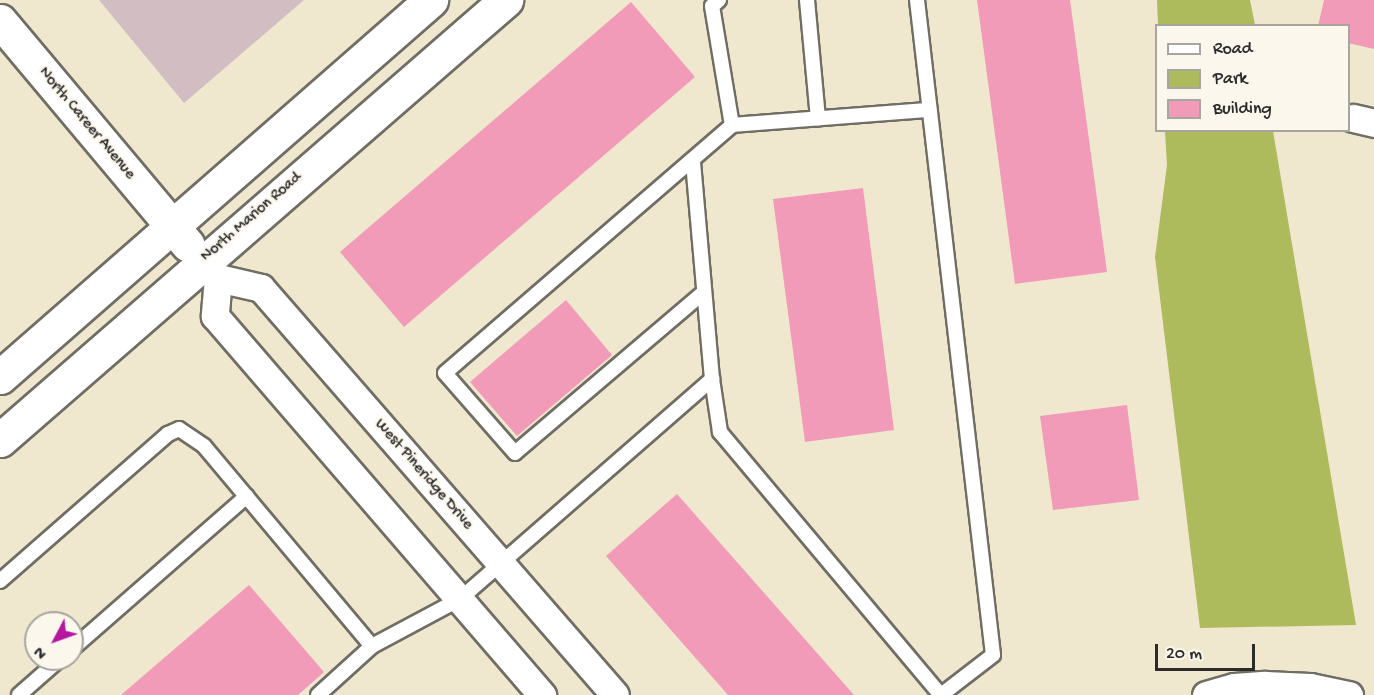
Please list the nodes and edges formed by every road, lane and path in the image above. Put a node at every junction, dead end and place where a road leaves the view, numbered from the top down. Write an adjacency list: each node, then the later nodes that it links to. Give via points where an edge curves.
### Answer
1 (432, 0): 11 (main road)
2 (506, 0): 12 (main road, North Marion Road)
3 (719, 0): 9 (lane, via 712,6)
4 (807, 0): 8 (lane)
5 (917, 0): 7 (lane)
6 (0, 21): 11 (main road, North Career Avenue)
7 (929, 110): 8 (lane); 28 (lane, via 993,655)
8 (818, 118): 9 (lane)
9 (732, 125): 10 (lane)
10 (693, 162): 13 (lane); 13 (lane, via 444,373 515,453)
11 (173, 227): 12 (main road, North Career Avenue); 14 (main road)
12 (210, 270): 16 (main road, North Marion Road); 18 (street, West Pineridge Drive, via 261,288); 20 (street, via 215,316)
13 (704, 292): 15 (lane)
14 (0, 377)
15 (712, 379): 18 (lane); 28 (lane, via 720,432)
16 (0, 440)
17 (247, 496): 19 (lane, via 204,446 179,429 168,434); 21 (lane); 22 (lane)
18 (501, 564): 20 (lane); 27 (street, West Pineridge Drive)
19 (0, 581)
20 (460, 599): 22 (lane); 26 (street)
21 (84, 639)
22 (372, 646): 25 (lane)
23 (46, 671): 24 (lane)
24 (19, 695)
25 (318, 695)
26 (542, 695)
27 (615, 695)
28 (941, 695)
29 (1206, 695): 30 (street, via 1234,687 1265,685 1310,687)
30 (1348, 695)

